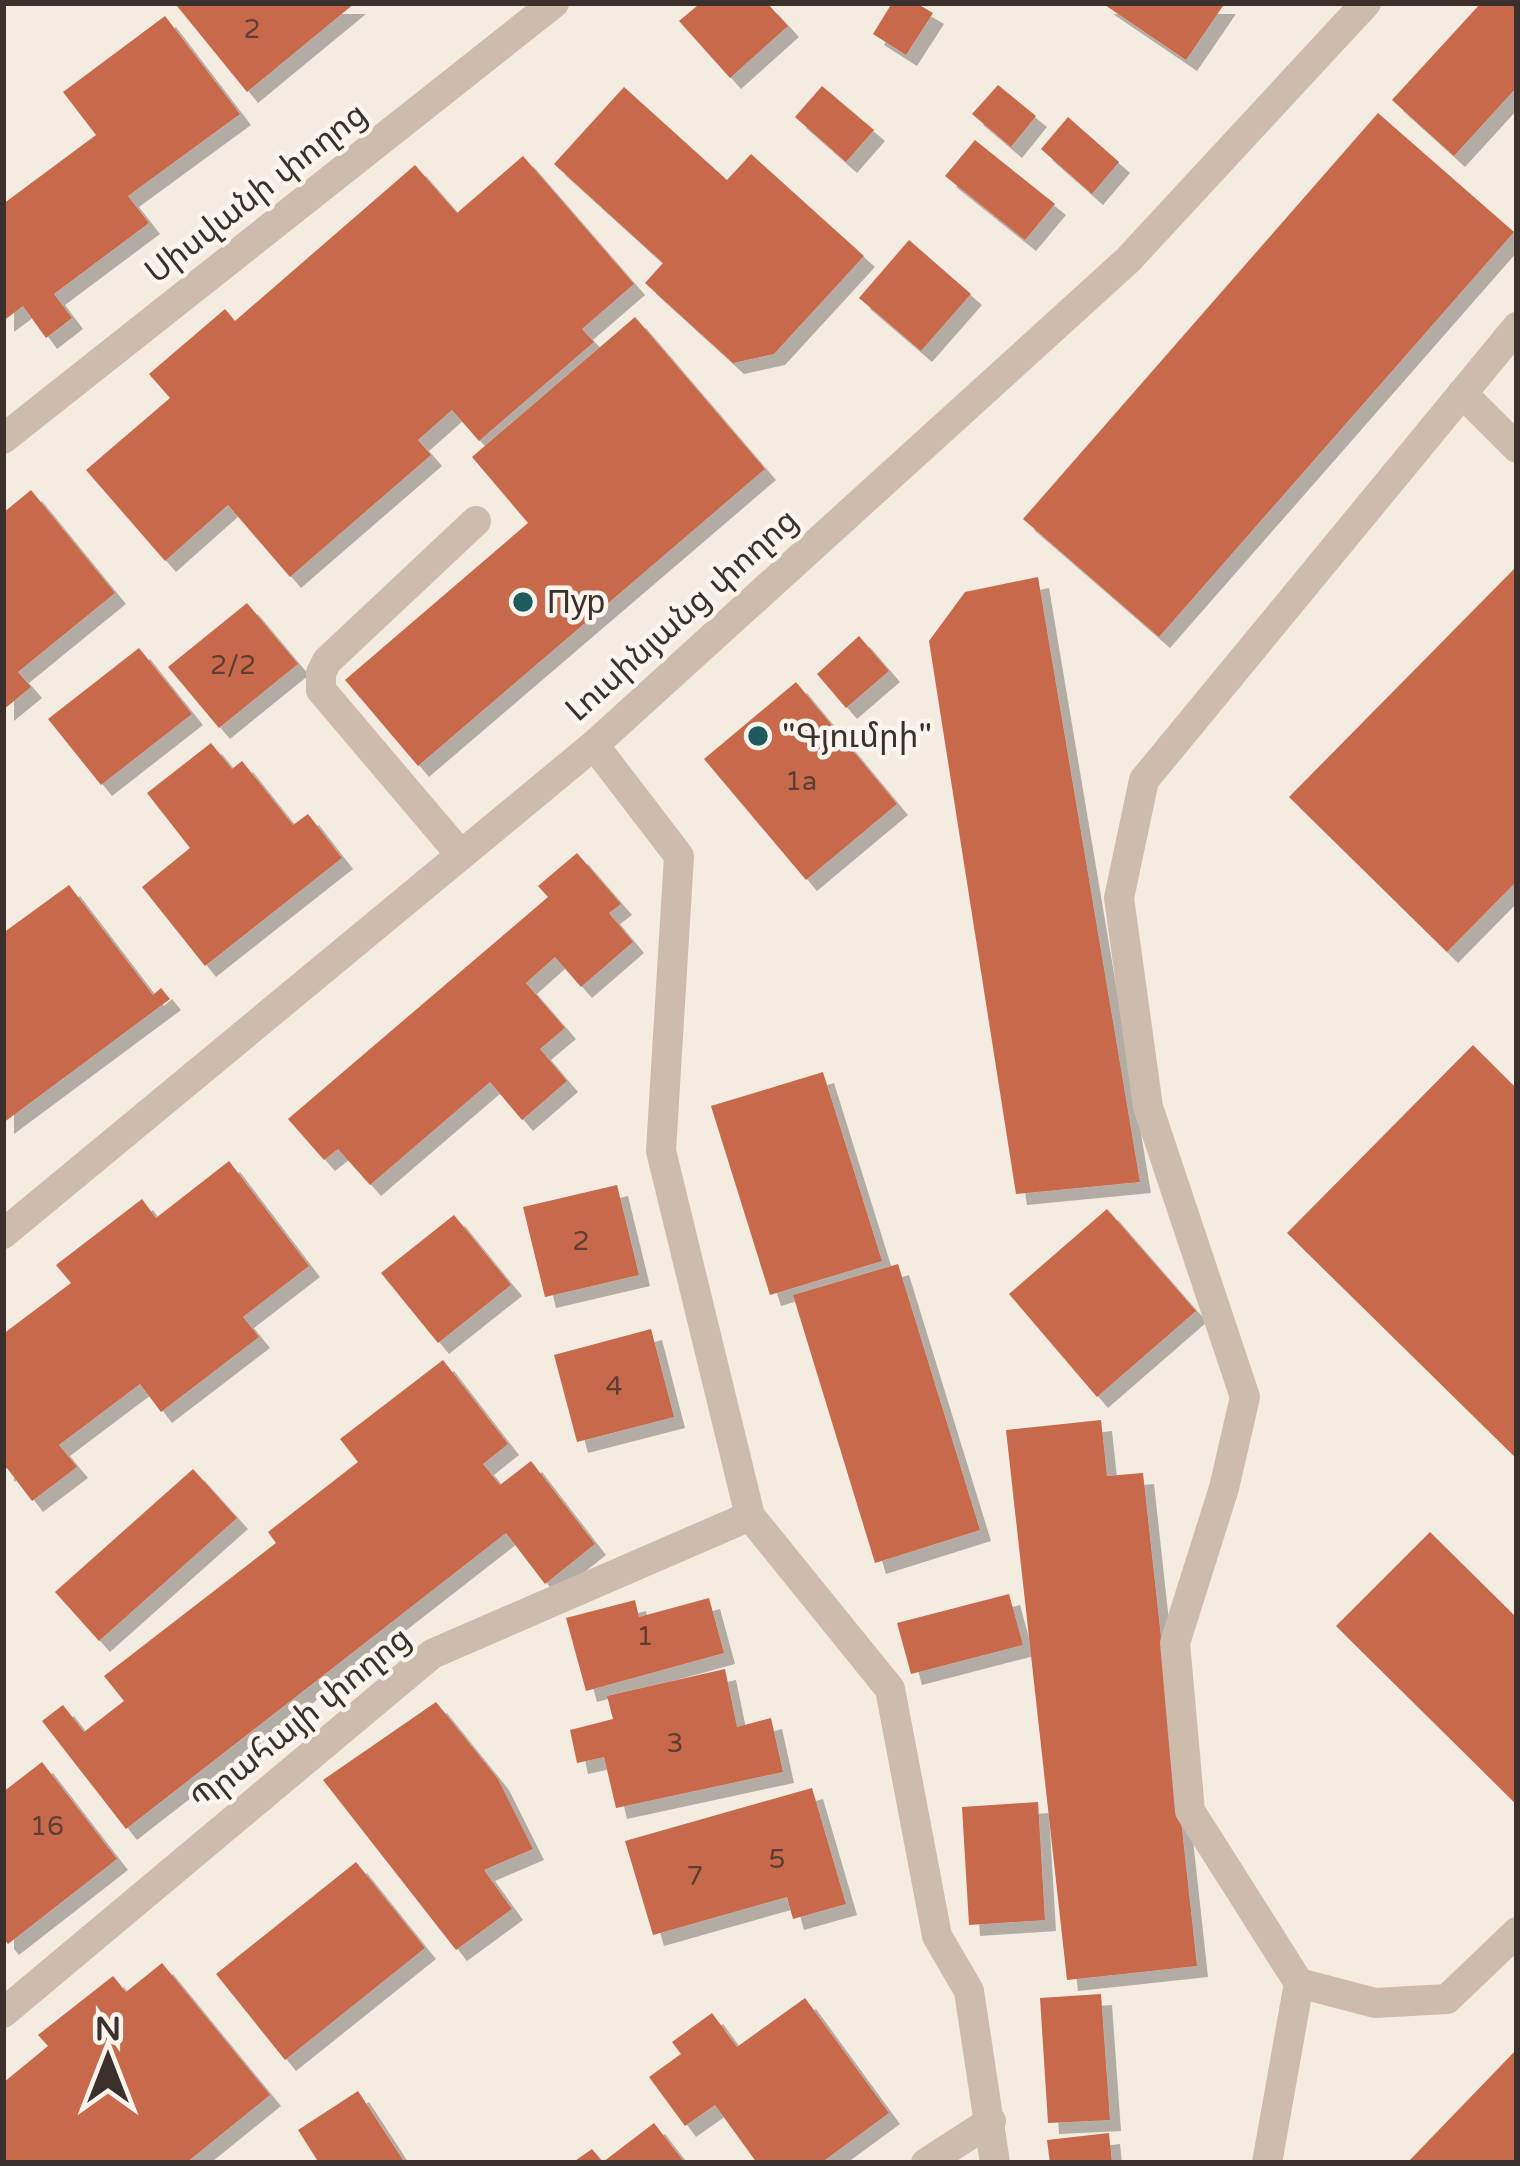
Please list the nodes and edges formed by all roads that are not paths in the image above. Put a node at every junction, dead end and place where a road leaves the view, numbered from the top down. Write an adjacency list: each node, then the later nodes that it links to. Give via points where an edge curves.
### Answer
1 (554, 3): 5 (street, Սիսվանի փողոց)
2 (1366, 3): 8 (street, Լուսինյանց փողոց, via 1128,260)
3 (1517, 327): 4 (street)
4 (1462, 393): 6 (street); 13 (street, via 1144,780 1119,898 1148,1107 1245,1396 1175,1643 1190,1811)
5 (3, 439)
6 (1517, 448)
7 (476, 521): 9 (street, via 321,673 321,690)
8 (594, 745): 9 (street, Լուսինյանց փողոց); 11 (street, via 679,856 661,1151)
9 (461, 855): 10 (street, Լուսինյանց փողոց)
10 (3, 1234)
11 (750, 1516): 14 (street, Պրահայի փողոց, via 432,1654); 15 (street, via 890,1689 937,1936 969,1991)
12 (1517, 1932): 13 (street, via 1447,2000 1376,2003)
13 (1299, 1983): 18 (street)
14 (3, 2013)
15 (991, 2121): 16 (street); 17 (street)
16 (926, 2163)
17 (995, 2163)
18 (1267, 2163)

